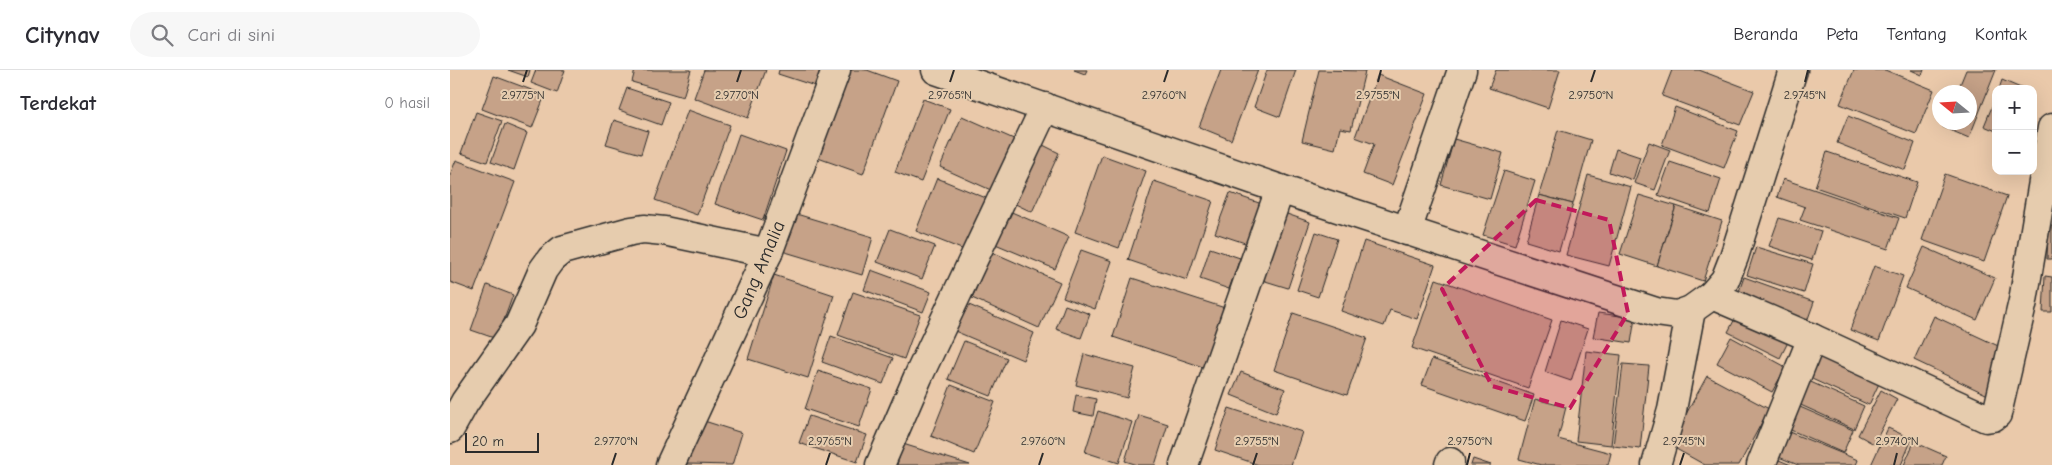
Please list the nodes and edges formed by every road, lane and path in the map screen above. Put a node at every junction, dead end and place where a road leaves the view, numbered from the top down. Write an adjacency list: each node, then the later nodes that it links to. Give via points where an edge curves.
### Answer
1 (836, 70): 9 (street, Gang Amalia)
2 (936, 70): 5 (street)
3 (1462, 70): 8 (street)
4 (1793, 70): 10 (street, via 1725,280)
5 (1045, 108): 7 (street); 14 (street, via 922,368)
6 (2052, 128): 11 (street, via 2023,301 1998,414 1986,418)
7 (1280, 189): 8 (street); 15 (street)
8 (1407, 231): 10 (street, via 1656,312 1677,315)
9 (768, 253): 12 (street, via 644,229 562,250 547,265 519,325); 13 (street, Gang Amalia)
10 (1702, 302): 11 (street); 16 (street)
11 (1812, 338): 17 (street)
12 (451, 426)
13 (670, 465)
14 (880, 465)
15 (1184, 465)
16 (1656, 465)
17 (1761, 465)

